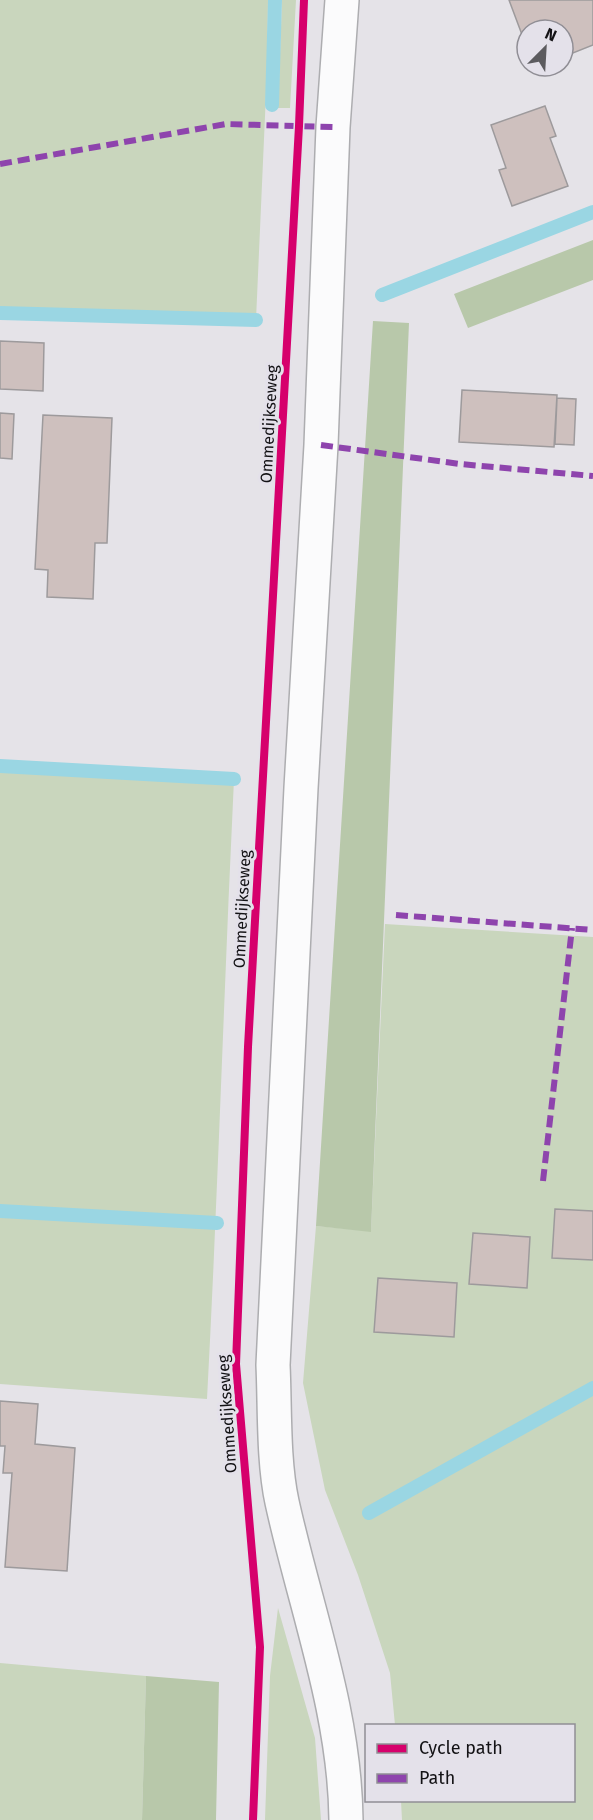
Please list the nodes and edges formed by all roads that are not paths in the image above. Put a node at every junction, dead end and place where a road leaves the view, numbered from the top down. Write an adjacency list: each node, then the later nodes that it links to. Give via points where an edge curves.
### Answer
1 (342, 0): 2 (street, via 273,1365 281,1500 336,1721)
2 (346, 1820)

